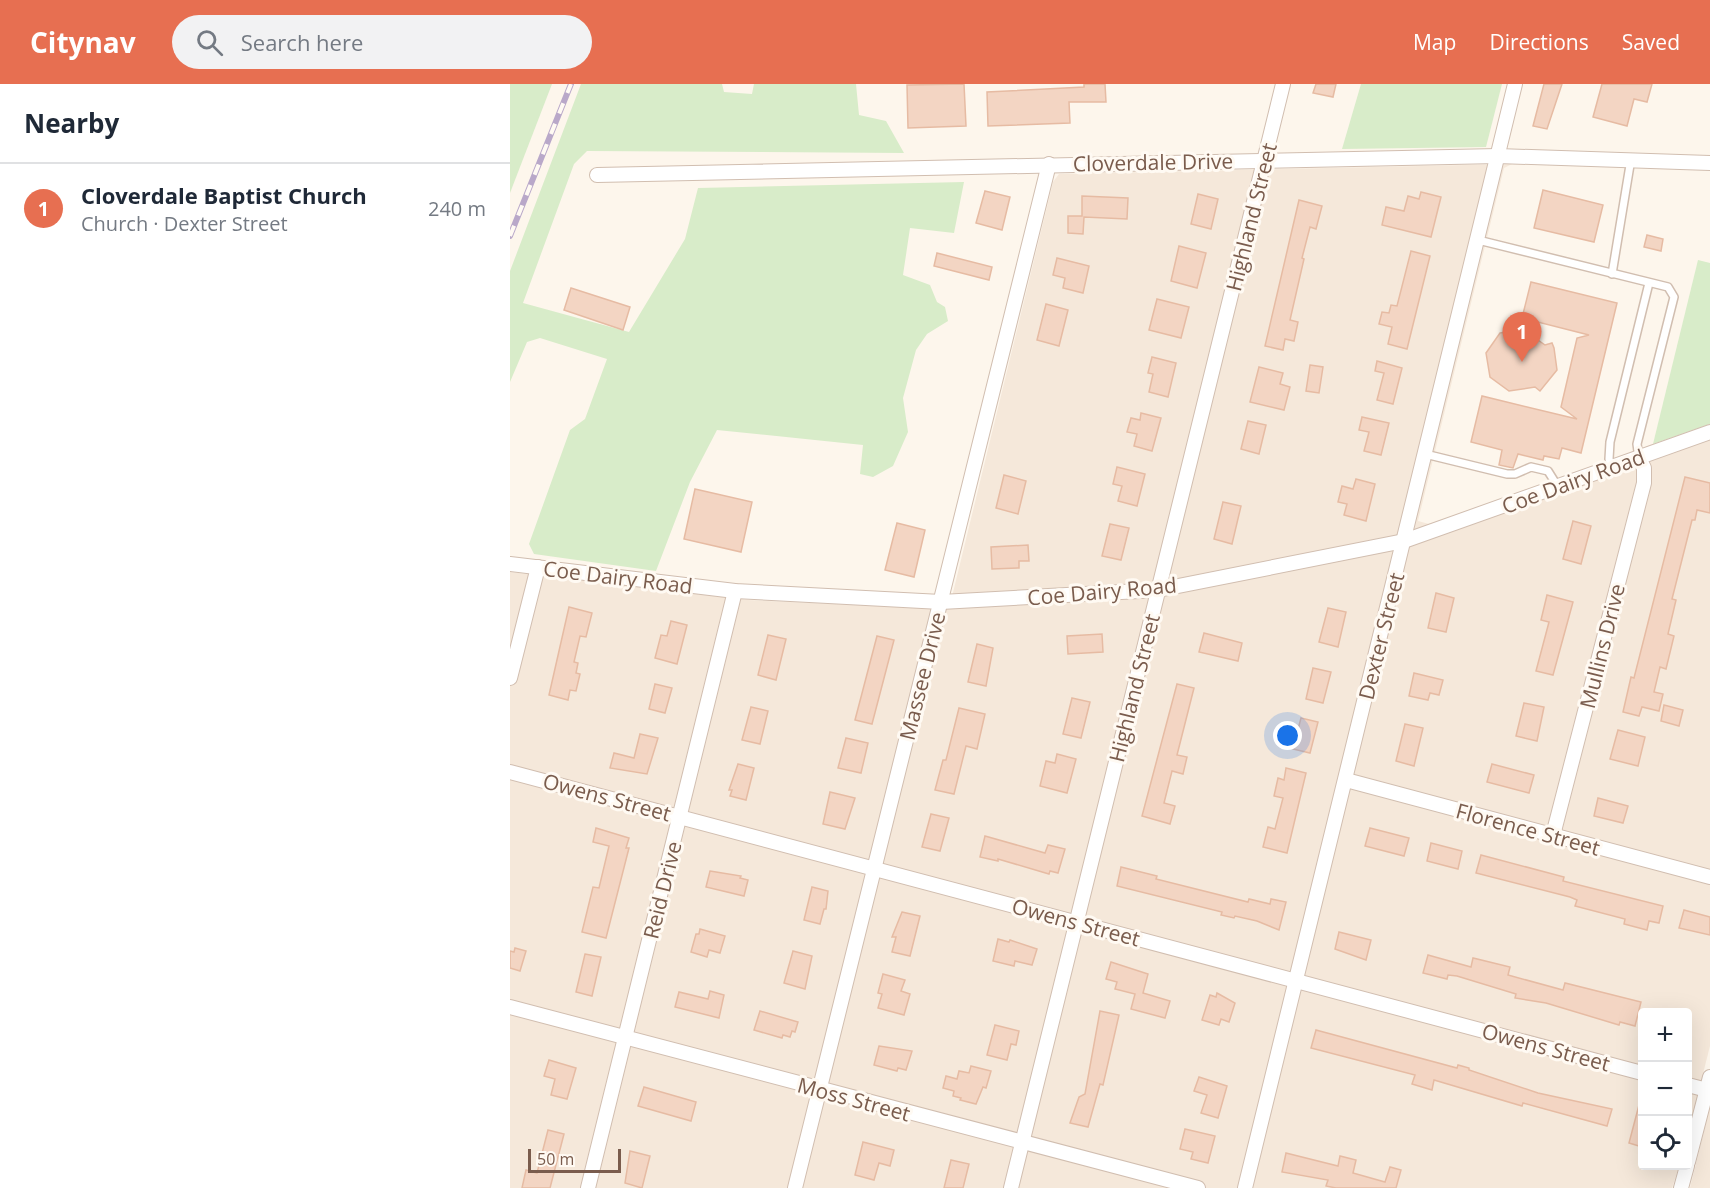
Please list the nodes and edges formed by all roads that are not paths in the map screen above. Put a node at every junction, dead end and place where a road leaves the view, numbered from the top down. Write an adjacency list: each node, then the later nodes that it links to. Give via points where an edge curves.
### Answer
1 (1283, 84): 5 (street, Highland Street)
2 (1515, 84): 3 (street, Dexter Street)
3 (1498, 156): 4 (street, Cloverdale Drive); 5 (street, Cloverdale Drive); 9 (street, Dexter Street)
4 (1631, 159): 6 (street, Cloverdale Drive); 10 (lane)
5 (1264, 160): 7 (street, Cloverdale Drive); 20 (street, Highland Street)
6 (1710, 163)
7 (1049, 164): 8 (street, Cloverdale Drive); 22 (street, Massee Drive)
8 (597, 175)
9 (1478, 240): 10 (lane); 13 (street, Dexter Street)
10 (1612, 274): 11 (lane)
11 (1649, 283): 14 (lane, via 1668,287 1674,297 1637,444); 15 (lane, via 1610,442)
12 (1710, 432): 14 (street, Coe Dairy Road)
13 (1425, 454): 16 (lane, via 1507,474 1531,467 1548,471); 17 (street, Dexter Street)
14 (1639, 458): 15 (street, Coe Dairy Road); 27 (street, Mullins Drive, via 1644,483)
15 (1612, 467): 16 (street, Coe Dairy Road)
16 (1558, 487): 17 (street, Coe Dairy Road)
17 (1404, 541): 20 (street, Coe Dairy Road); 25 (street, Dexter Street)
18 (510, 564): 19 (street, Coe Dairy Road)
19 (538, 567): 21 (street, Coe Dairy Road); 23 (street)
20 (1158, 590): 22 (street, Coe Dairy Road); 30 (street, Highland Street)
21 (735, 591): 22 (street, Coe Dairy Road); 26 (street, Reid Drive)
22 (941, 602): 28 (street, Massee Drive)
23 (510, 678)
24 (510, 772): 26 (street, Owens Street)
25 (1346, 780): 27 (street, Florence Street); 31 (street, Dexter Street)
26 (680, 817): 28 (street, Owens Street); 33 (street, Reid Drive)
27 (1553, 835): 29 (street, Florence Street)
28 (874, 868): 30 (street, Owens Street); 37 (street, Massee Drive)
29 (1710, 877)
30 (1076, 922): 31 (street, Owens Street); 38 (street, Highland Street)
31 (1296, 981): 34 (street, Owens Street); 45 (street, Dexter Street)
32 (510, 1007): 33 (street, Moss Street)
33 (625, 1039): 37 (street, Moss Street); 41 (street, Reid Drive)
34 (1638, 1072)
35 (1708, 1083): 36 (street); 39 (street)
36 (1692, 1085)
37 (819, 1090): 38 (street, Moss Street); 42 (street, Massee Drive)
38 (1022, 1142): 43 (street, Highland Street); 44 (street, Moss Street)
39 (1692, 1145)
40 (1686, 1170): 46 (street)
41 (588, 1188)
42 (795, 1188)
43 (1011, 1188)
44 (1198, 1188)
45 (1245, 1188)
46 (1681, 1188)

